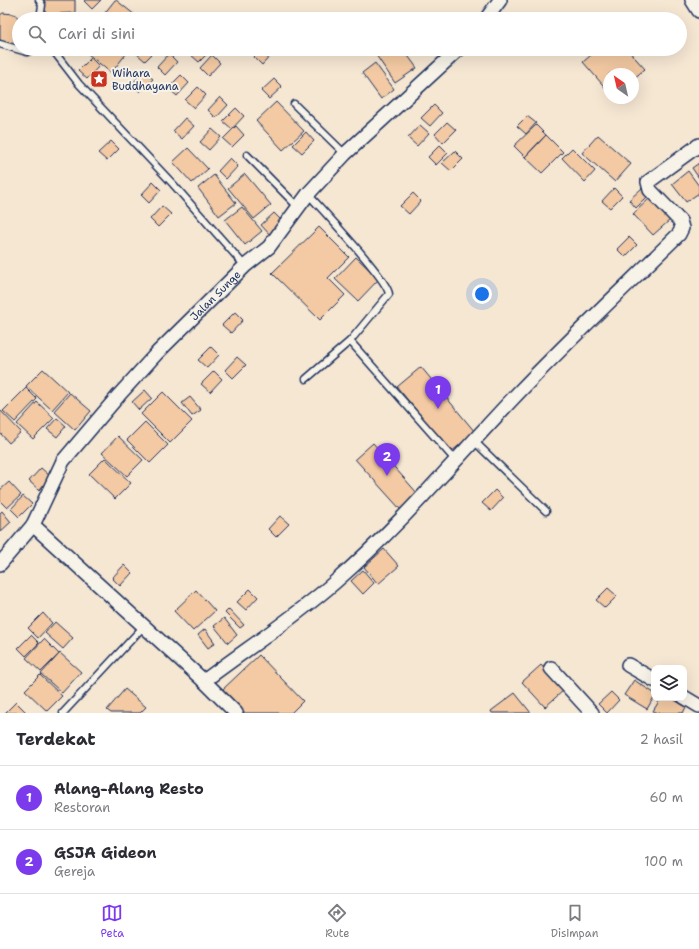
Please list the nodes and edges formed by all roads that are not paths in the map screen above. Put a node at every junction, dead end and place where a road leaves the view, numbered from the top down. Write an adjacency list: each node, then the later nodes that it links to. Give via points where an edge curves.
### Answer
1 (40, 0): 5 (lane)
2 (500, 0): 6 (street)
3 (692, 0): 4 (street)
4 (699, 11)
5 (41, 12)
6 (491, 12)
7 (0, 44): 8 (lane)
8 (12, 48)
9 (58, 56): 17 (lane)
10 (451, 56): 13 (street, Jalan Sunge)
11 (294, 104): 13 (lane)
12 (699, 145): 20 (street, via 648,182 650,190 680,221 682,228 679,234 587,323)
13 (345, 154): 15 (street, Jalan Sunge)
14 (247, 155): 16 (lane)
15 (308, 194): 16 (street, Jalan Sunge); 18 (lane, via 366,260 389,291 389,297)
16 (298, 207): 17 (street, Jalan Sunge, via 269,247)
17 (245, 266): 23 (street, Jalan Sunge, via 157,353 84,434 64,461)
18 (350, 341): 19 (lane); 21 (lane)
19 (306, 379)
20 (474, 441): 21 (street); 22 (lane)
21 (456, 461): 29 (street, via 376,544 304,609)
22 (546, 511)
23 (33, 525): 24 (street, Jalan Sunge); 25 (street)
24 (0, 564)
25 (144, 626): 29 (street); 32 (lane)
26 (628, 665): 28 (street)
27 (551, 668): 34 (street)
28 (651, 678)
29 (204, 681): 33 (street)
30 (687, 699): 31 (street)
31 (699, 706)
32 (63, 713)
33 (236, 713)
34 (592, 713)

